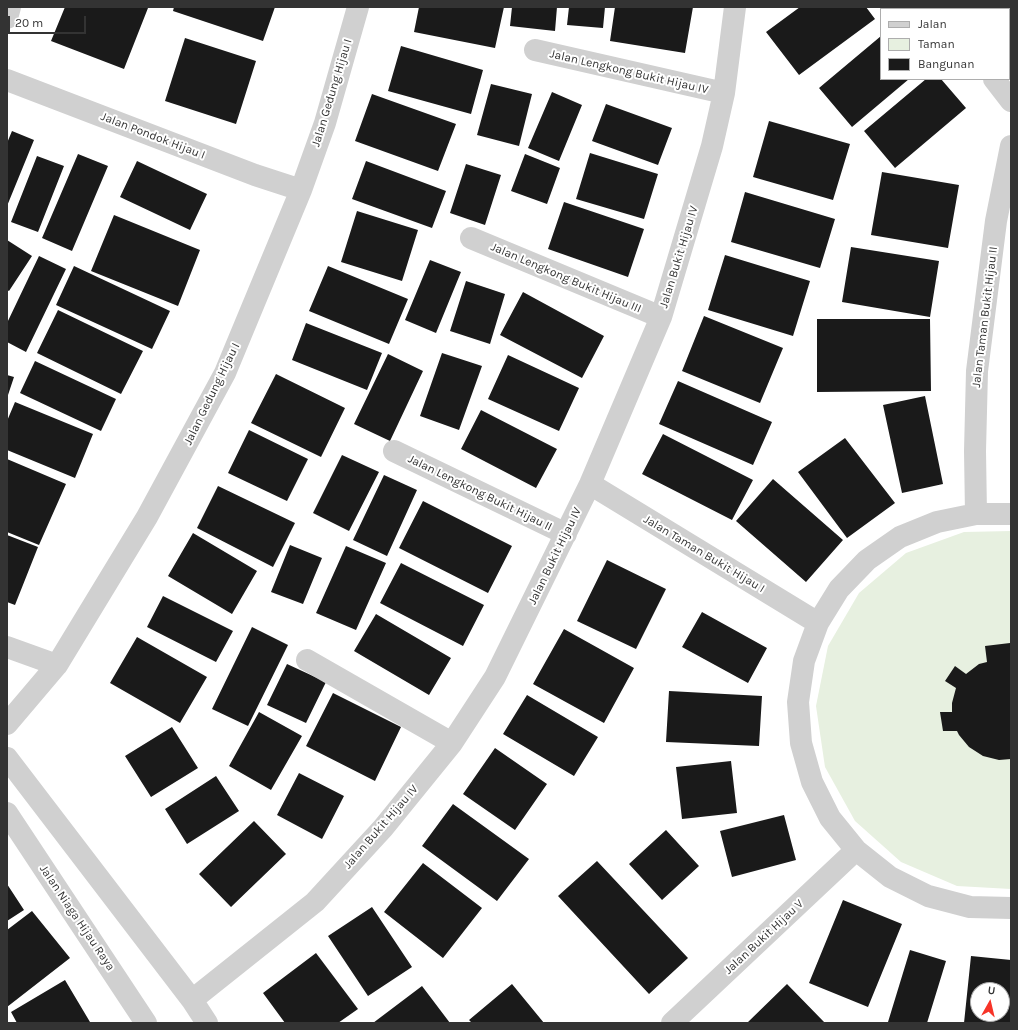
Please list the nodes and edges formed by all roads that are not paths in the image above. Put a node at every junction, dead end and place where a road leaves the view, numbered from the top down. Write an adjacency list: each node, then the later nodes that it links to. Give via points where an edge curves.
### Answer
1 (10, 7): 4 (street)
2 (358, 7): 11 (street, Jalan Gedung Hijau I, via 325,123)
3 (735, 7): 8 (street, Jalan Bukit Hijau IV)
4 (7, 18)
5 (534, 50): 8 (street, Jalan Lengkong Bukit Hijau IV)
6 (7, 80): 11 (street, Jalan Pondok Hijau I)
7 (995, 80): 9 (street)
8 (724, 93): 13 (street, Jalan Bukit Hijau IV, via 712,146)
9 (1011, 101)
10 (1011, 146): 16 (street, Jalan Taman Bukit Hijau II, via 996,221 976,371)
11 (300, 190): 22 (street, Jalan Gedung Hijau I, via 225,373 147,517)
12 (471, 238): 13 (street, Jalan Lengkong Bukit Hijau III)
13 (661, 317): 15 (street, Jalan Bukit Hijau IV)
14 (394, 451): 18 (street, Jalan Lengkong Bukit Hijau II)
15 (590, 484): 18 (street, Jalan Bukit Hijau IV); 19 (street, Jalan Taman Bukit Hijau I)
16 (976, 514): 17 (street); 19 (street, via 937,522 900,537 878,552 839,589)
17 (1011, 514)
18 (566, 534): 24 (street, Jalan Bukit Hijau IV, via 495,677)
19 (818, 623): 27 (street, via 804,661 798,702 801,743 812,782 830,818)
20 (7, 647): 22 (street)
21 (307, 660): 24 (street)
22 (57, 665): 23 (street, Jalan Gedung Hijau I)
23 (7, 724)
24 (452, 743): 29 (street, Jalan Bukit Hijau IV, via 383,828 315,902)
25 (7, 758): 29 (street)
26 (7, 813): 30 (street, Jalan Niaga Hijau Raya)
27 (856, 850): 28 (street, via 890,877 928,896 970,907); 32 (street, Jalan Bukit Hijau V)
28 (1011, 908)
29 (192, 1000): 31 (street)
30 (146, 1023)
31 (207, 1023)
32 (672, 1023)

